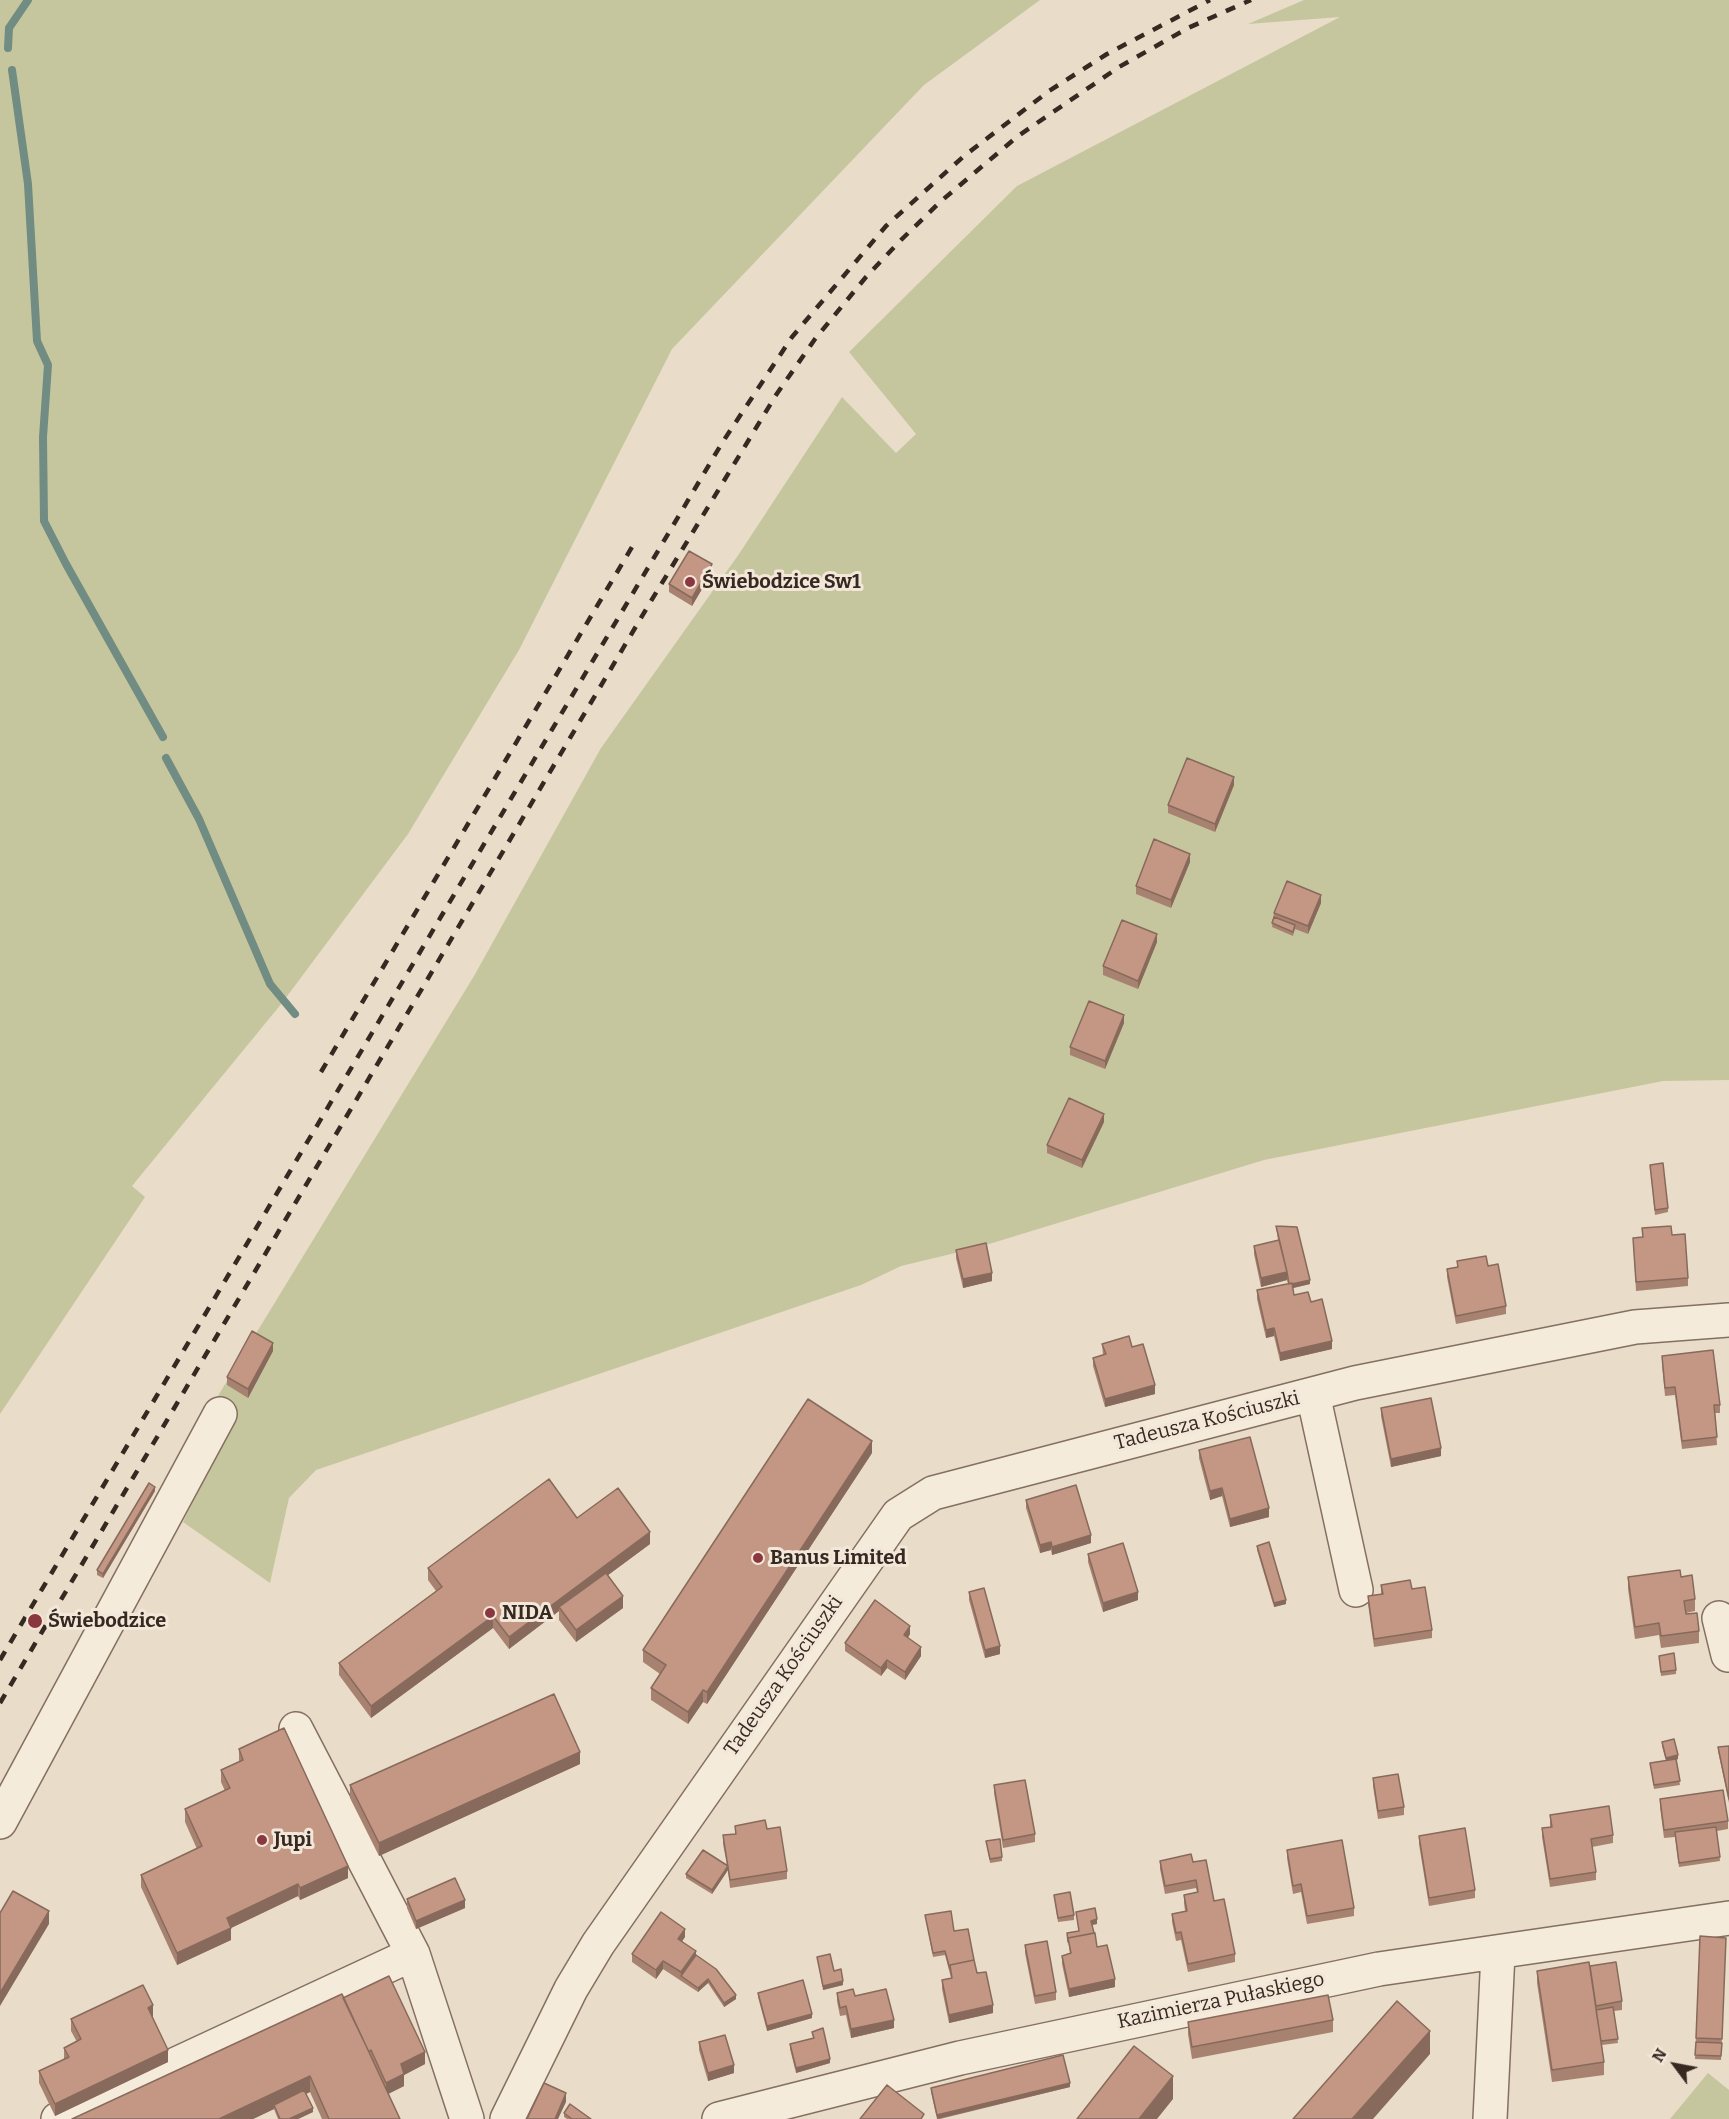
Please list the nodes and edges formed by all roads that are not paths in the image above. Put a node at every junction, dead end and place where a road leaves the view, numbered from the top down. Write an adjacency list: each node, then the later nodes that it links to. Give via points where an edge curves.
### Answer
1 (1729, 1320): 2 (street, Tadeusza Kościuszki, via 1635,1327)
2 (1313, 1394): 4 (street, Tadeusza Kościuszki); 14 (street, Tadeusza Kościuszki, via 933,1493 898,1515 598,1944 571,1989)
3 (220, 1414): 8 (street)
4 (1356, 1590)
5 (1719, 1618): 6 (street)
6 (1729, 1656)
7 (296, 1729): 11 (street)
8 (0, 1822)
9 (1729, 1918): 10 (street, Kazimierza Pułaskiego)
10 (1498, 1953): 15 (street, Kazimierza Pułaskiego, via 1379,1969 1086,2029); 16 (street)
11 (413, 1954): 12 (street); 13 (street)
12 (58, 2119)
13 (467, 2119)
14 (507, 2119)
15 (719, 2119)
16 (1490, 2119)

